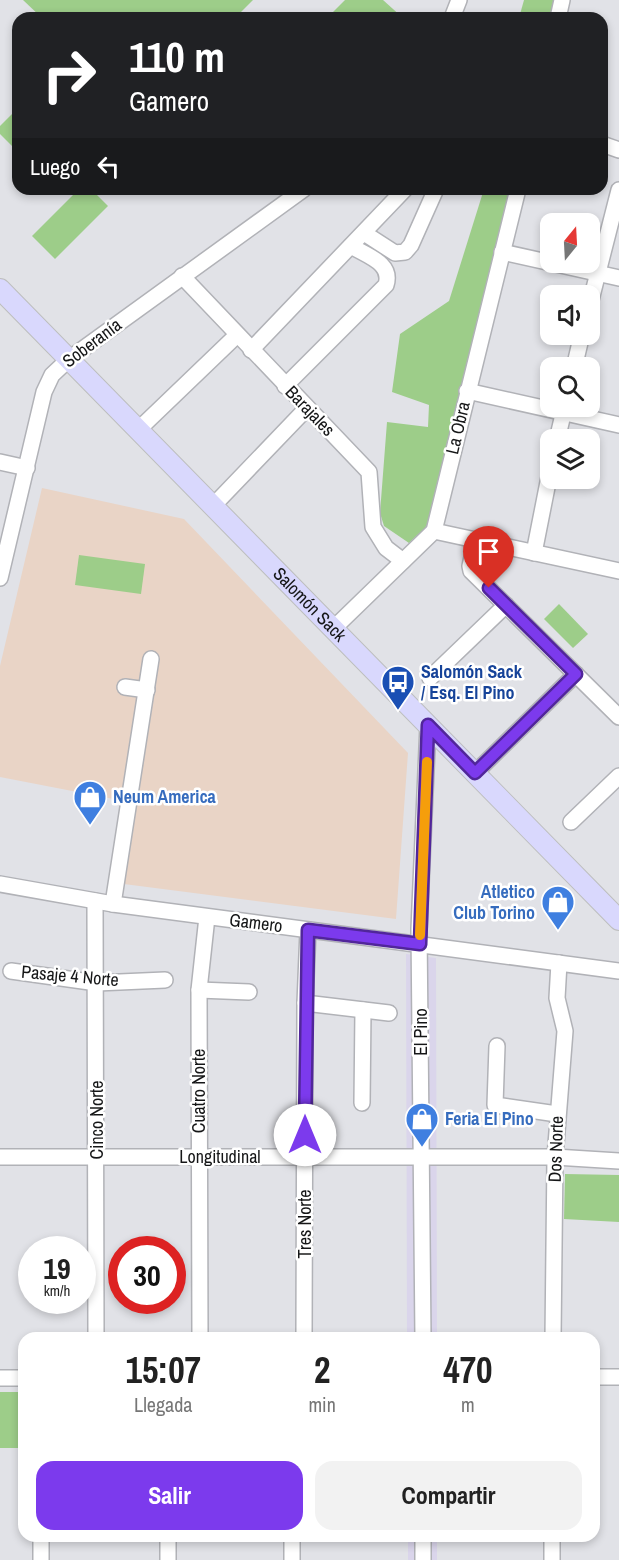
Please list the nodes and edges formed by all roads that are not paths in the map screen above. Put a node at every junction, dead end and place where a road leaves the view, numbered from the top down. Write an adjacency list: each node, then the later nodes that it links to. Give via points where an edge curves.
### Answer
1 (619, 190): 10 (street)
2 (296, 195): 12 (street, Soberanía)
3 (399, 195): 6 (street)
4 (433, 195): 6 (street, via 405,252 395,253)
5 (516, 195): 8 (street, La Obra)
6 (364, 232): 7 (street)
7 (351, 246): 17 (street); 19 (street, via 386,267 386,285)
8 (502, 252): 9 (street); 20 (street, La Obra)
9 (540, 260)
10 (600, 262)
11 (597, 273): 13 (street); 14 (street)
12 (182, 276): 16 (street, Barajales); 18 (street, Soberanía)
13 (619, 278)
14 (594, 285)
15 (0, 289): 18 (main road, Salomón Sack)
16 (237, 335): 17 (street, Barajales); 25 (street)
17 (251, 350): 19 (street, Barajales)
18 (69, 358): 25 (main road, Salomón Sack); 27 (street, Soberanía, via 46,385)
19 (285, 386): 22 (street, Barajales)
20 (467, 391): 21 (street); 30 (street, La Obra)
21 (540, 405)
22 (307, 408): 29 (street); 33 (street, Barajales, via 369,472 373,528 386,548)
23 (592, 417): 24 (street)
24 (619, 425)
25 (138, 430): 29 (main road, Salomón Sack)
26 (0, 462): 27 (street)
27 (27, 468): 35 (street, Soberanía)
28 (547, 489): 32 (street)
29 (213, 506): 37 (main road, Salomón Sack)
30 (434, 531): 31 (street); 33 (street)
31 (476, 540): 32 (street); 36 (street, via 470,569)
32 (534, 553): 34 (street)
33 (403, 561): 37 (street)
34 (619, 571)
35 (0, 578)
36 (506, 605): 39 (street); 40 (street)
37 (333, 629): 44 (main road, Salomón Sack)
38 (151, 659): 42 (street)
39 (576, 674): 43 (street); 45 (street)
40 (430, 678)
41 (125, 687): 42 (street)
42 (147, 690): 50 (street)
43 (619, 717)
44 (428, 725): 45 (main road, Salomón Sack); 54 (street, El Pino)
45 (475, 773): 52 (main road, Salomón Sack)
46 (619, 776): 47 (street)
47 (571, 822)
48 (0, 884): 49 (street, Gamero)
49 (95, 901): 50 (street, Gamero); 59 (street, Cinco Norte)
50 (113, 904): 51 (street, Gamero)
51 (207, 917): 53 (street, Gamero); 60 (street, Cuatro Norte)
52 (619, 920)
53 (308, 930): 54 (street, Gamero); 62 (street, Tres Norte)
54 (420, 944): 55 (street, Gamero); 72 (street, El Pino)
55 (560, 963): 57 (street, Gamero); 67 (street, Dos Norte, via 557,998 565,1030)
56 (11, 971): 59 (street, Pasaje 4 Norte)
57 (619, 971)
58 (165, 980): 59 (street, Pasaje 4 Norte)
59 (97, 982): 69 (street, Cinco Norte)
60 (199, 990): 61 (street); 70 (street, Cuatro Norte)
61 (249, 992)
62 (305, 1003): 63 (street); 71 (street, Tres Norte)
63 (363, 1010): 64 (street); 66 (street)
64 (389, 1013)
65 (497, 1046): 67 (street, via 495,1105)
66 (362, 1103)
67 (557, 1114): 73 (street, Dos Norte)
68 (0, 1157): 69 (street, Longitudinal)
69 (96, 1157): 70 (street, Longitudinal); 75 (street, Cinco Norte)
70 (199, 1157): 71 (street, Longitudinal); 76 (street, Cuatro Norte)
71 (305, 1157): 72 (street, Longitudinal); 77 (street, Tres Norte)
72 (421, 1157): 73 (street, Longitudinal); 78 (street, El Pino)
73 (555, 1157): 74 (street, Longitudinal); 79 (street, Dos Norte)
74 (619, 1161)
75 (96, 1332)
76 (200, 1332)
77 (304, 1332)
78 (423, 1332)
79 (553, 1332)
80 (600, 1377): 81 (street)
81 (619, 1377)
82 (0, 1378): 83 (street)
83 (18, 1378)
84 (41, 1542): 89 (street)
85 (168, 1542): 90 (street)
86 (292, 1542): 91 (street)
87 (423, 1542): 92 (street)
88 (552, 1542): 93 (street)
89 (41, 1560)
90 (168, 1560)
91 (292, 1560)
92 (423, 1560)
93 (552, 1560)

